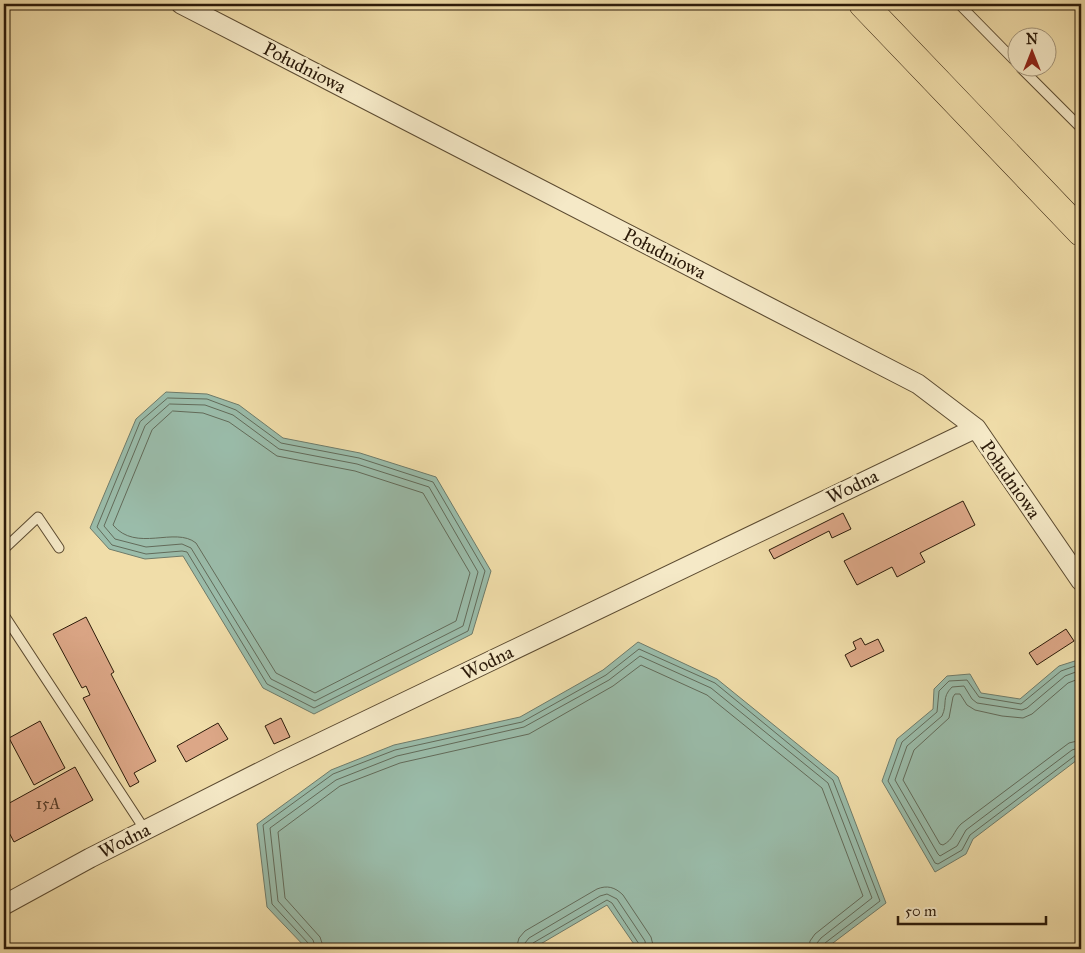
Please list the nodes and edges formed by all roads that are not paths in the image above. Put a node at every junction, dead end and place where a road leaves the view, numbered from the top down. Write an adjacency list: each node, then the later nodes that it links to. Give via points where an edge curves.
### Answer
1 (181, 4): 8 (street, Południowa, via 918,384)
2 (863, 4): 7 (main road)
3 (958, 4): 4 (lane)
4 (1008, 54)
5 (1031, 78): 6 (lane)
6 (1081, 128)
7 (1081, 232)
8 (976, 428): 11 (street, Południowa); 13 (street, Wodna, via 291,756)
9 (4, 548): 10 (lane, via 38,517)
10 (59, 548)
11 (1081, 581)
12 (4, 615): 13 (lane)
13 (145, 830): 14 (street, Wodna)
14 (4, 905)

